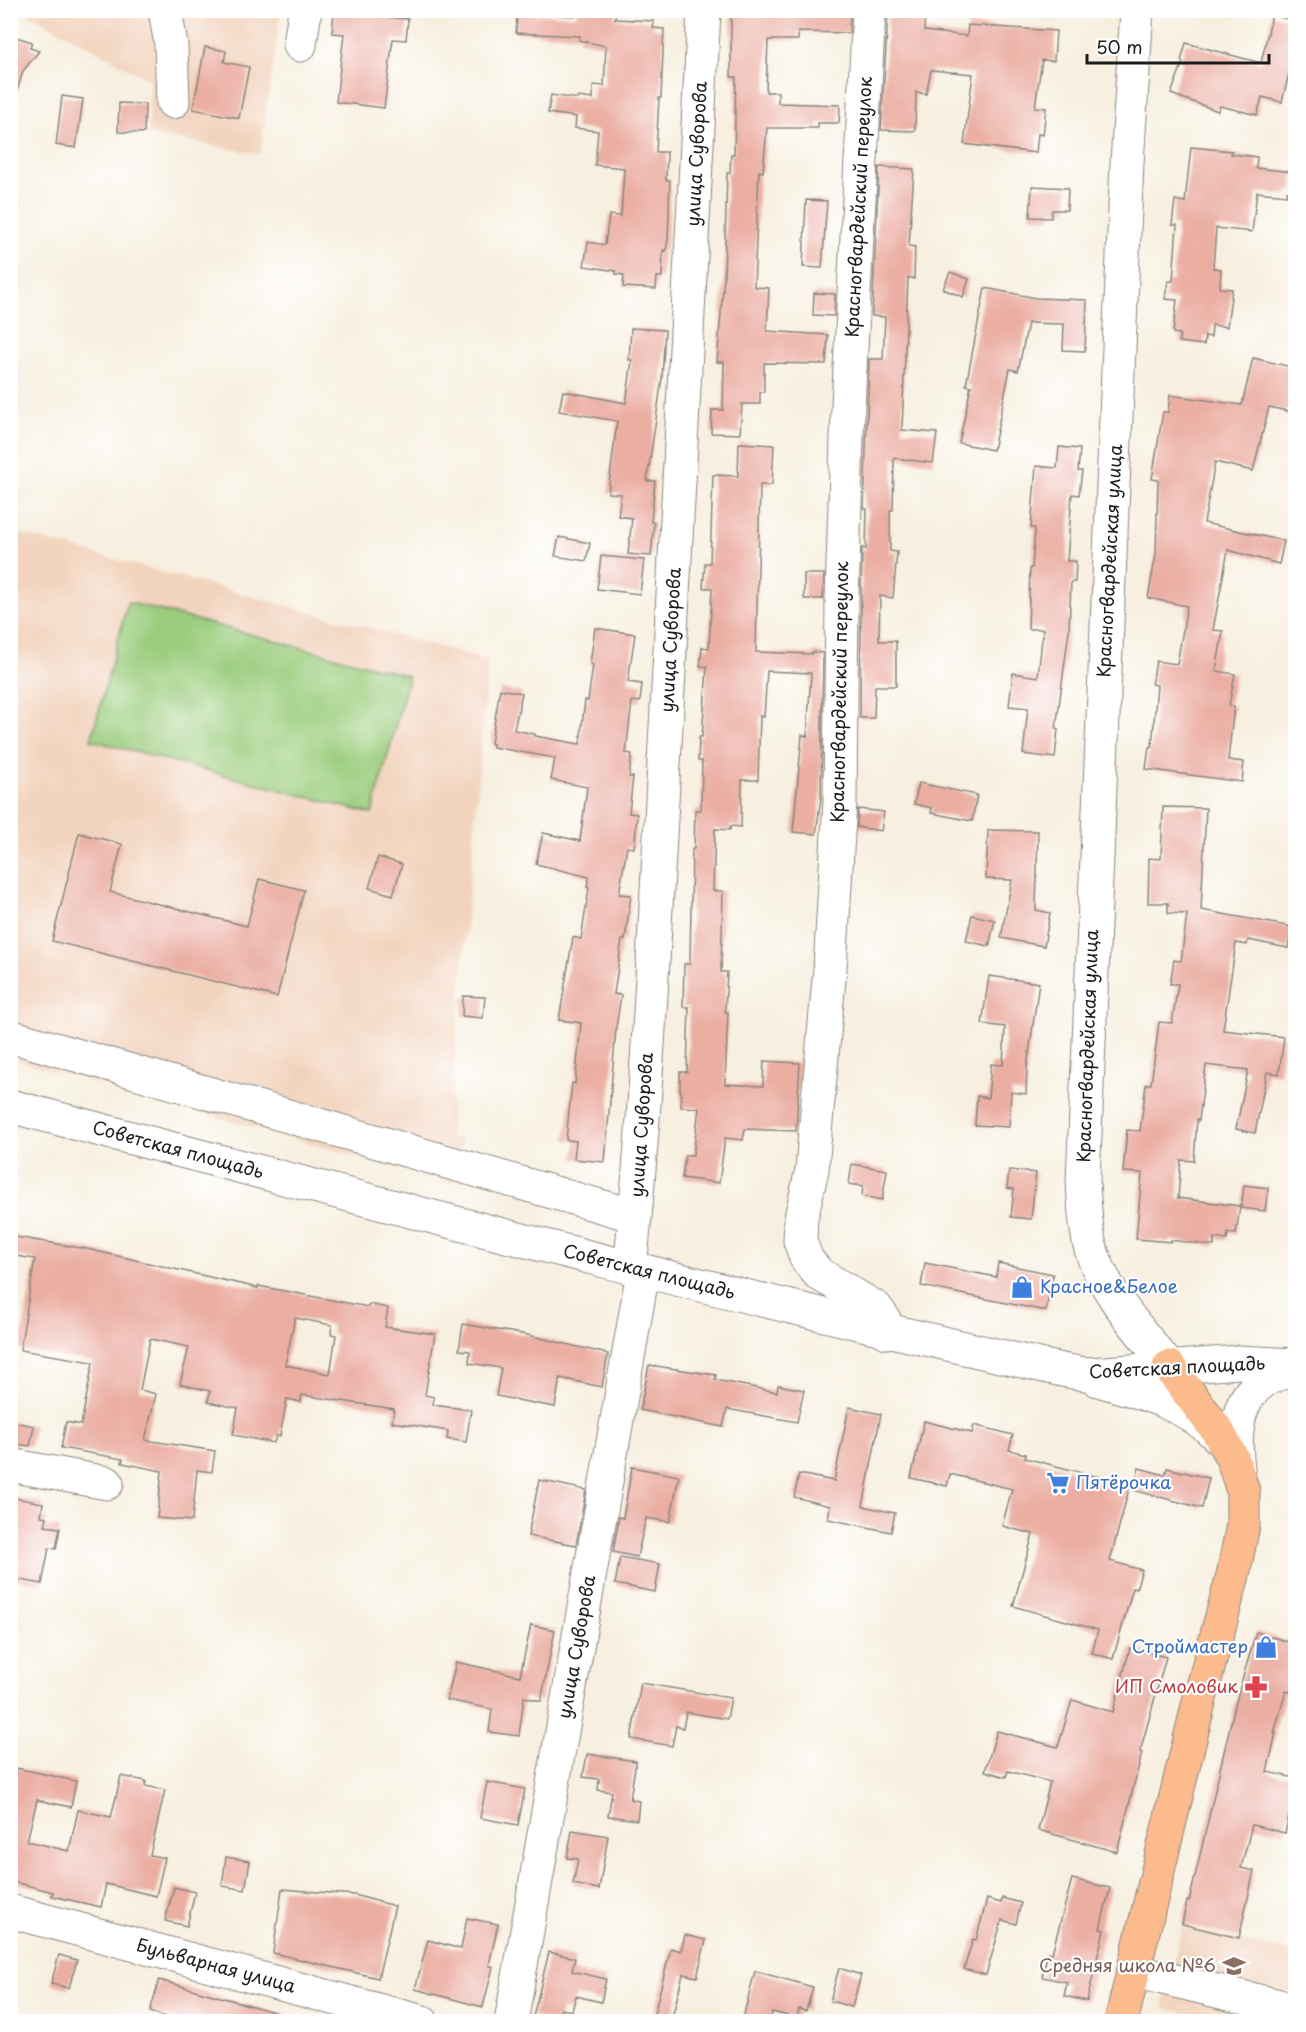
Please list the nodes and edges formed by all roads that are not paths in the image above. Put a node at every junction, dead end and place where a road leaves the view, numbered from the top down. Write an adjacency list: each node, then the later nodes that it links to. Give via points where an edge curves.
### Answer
1 (165, 10): 7 (street)
2 (305, 10): 6 (street)
3 (704, 10): 10 (street, улица Суворова, via 680,502)
4 (869, 10): 13 (street, Красногвардейский переулок, via 848,406 840,801 812,1170 800,1229 802,1251 812,1267 876,1308)
5 (1137, 10): 12 (street, Красногвардейская улица, via 1084,1145 1087,1230)
6 (300, 45)
7 (173, 102)
8 (10, 1036): 10 (street)
9 (10, 1106): 11 (street, Советская площадь)
10 (635, 1216): 11 (street, улица Суворова)
11 (636, 1270): 13 (street, Советская площадь); 24 (street, улица Суворова)
12 (1107, 1282): 14 (street, via 1139,1317 1176,1339 1218,1355); 15 (street, Красногвардейская улица); 16 (street, via 1120,1324 1119,1348 1107,1365)
13 (887, 1332): 16 (street, Советская площадь)
14 (1287, 1366): 15 (street, Советская площадь, via 1238,1362); 17 (street, via 1263,1381 1246,1399 1238,1419)
15 (1169, 1367): 16 (street, Советская площадь); 17 (main road, Красногвардейская улица, via 1217,1430)
16 (1074, 1372): 17 (street, via 1168,1403 1200,1422)
17 (1232, 1460): 21 (main road, Красногвардейская улица, via 1244,1508 1239,1546)
18 (10, 1465): 19 (street)
19 (107, 1483)
20 (10, 1911): 23 (street, Бульварная улица)
21 (1134, 1971): 22 (street); 25 (main road, Красногвардейская улица)
22 (1296, 2010)
23 (422, 2022)
24 (512, 2022)
25 (1121, 2022)

